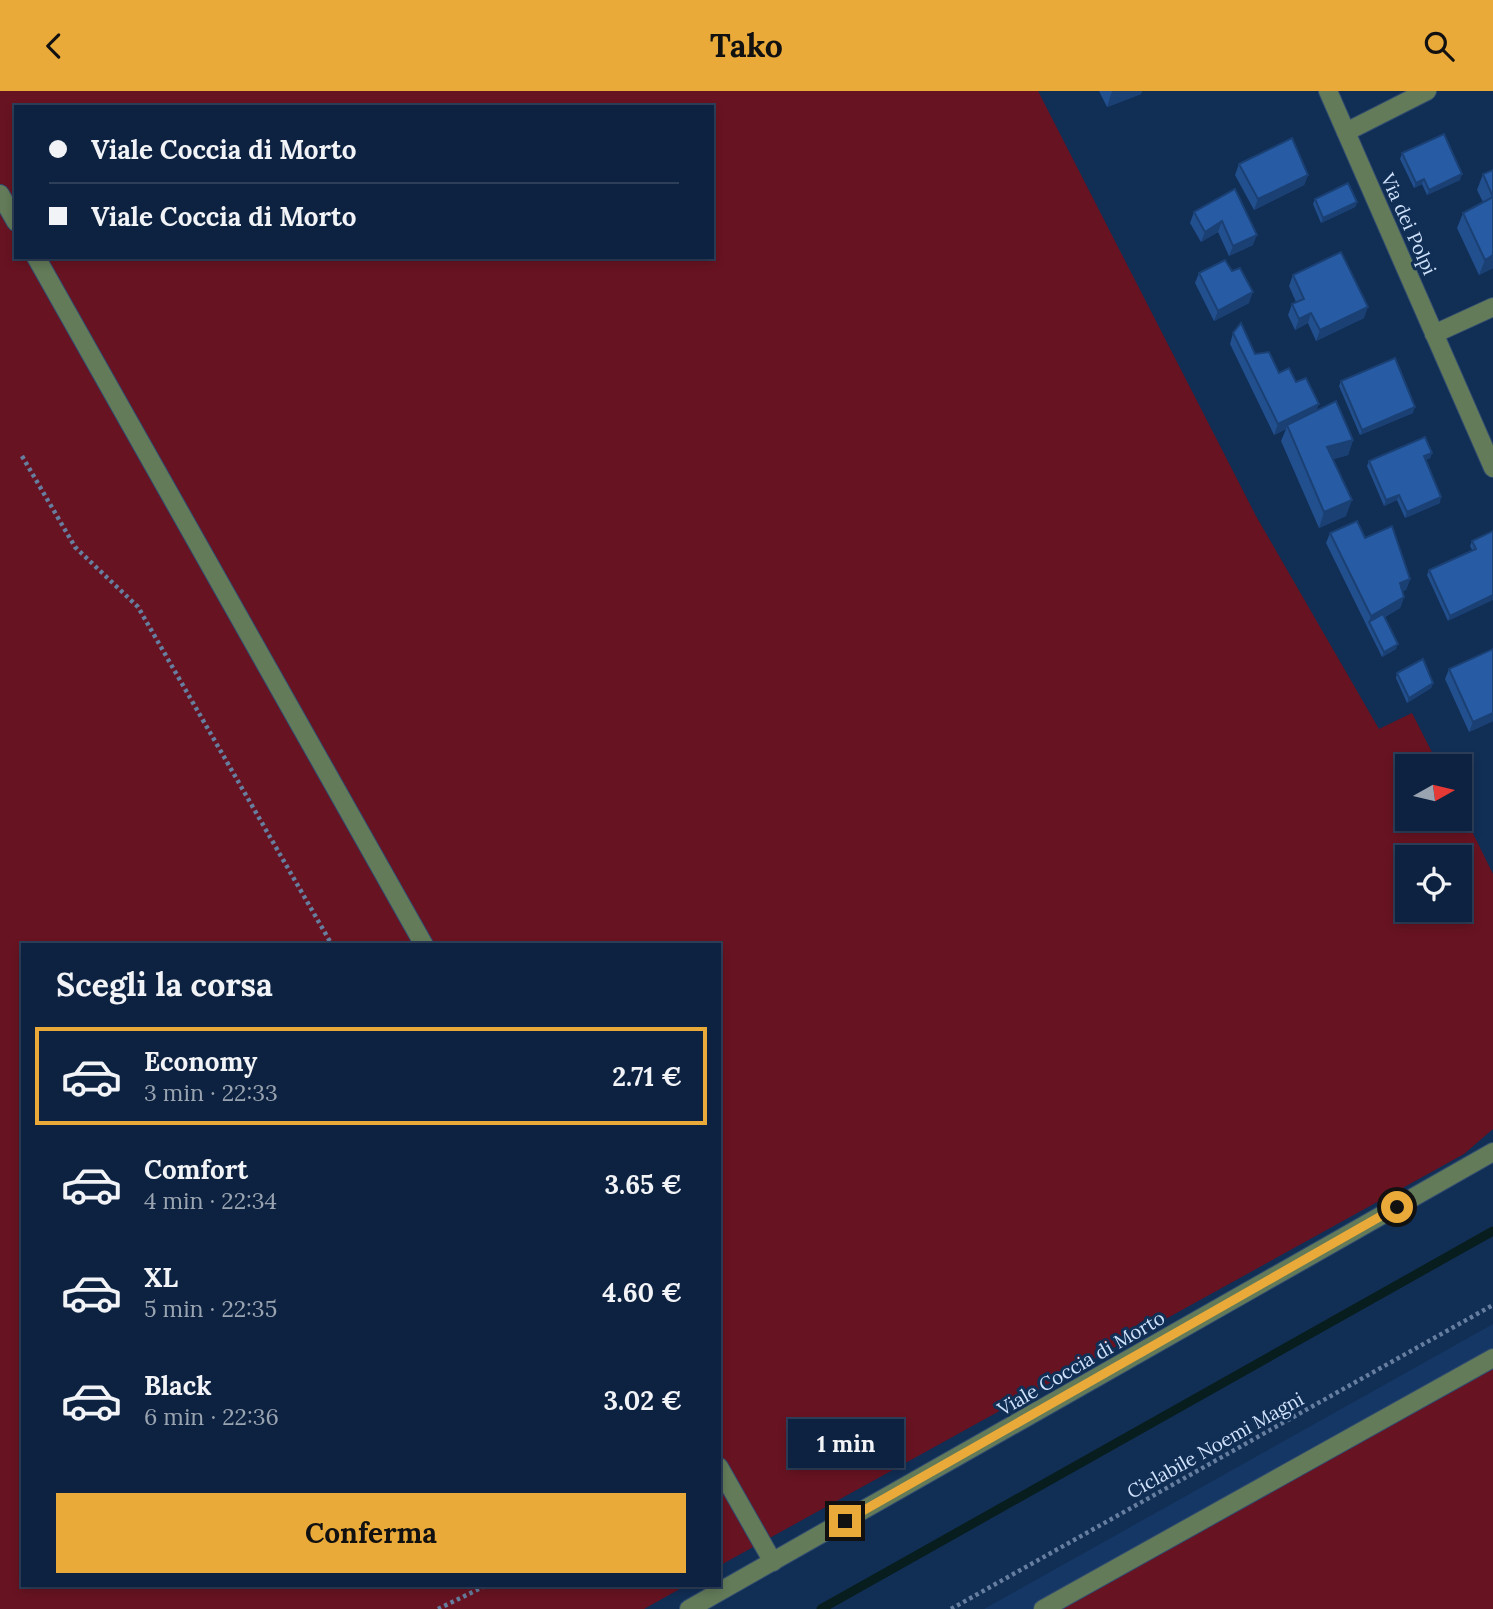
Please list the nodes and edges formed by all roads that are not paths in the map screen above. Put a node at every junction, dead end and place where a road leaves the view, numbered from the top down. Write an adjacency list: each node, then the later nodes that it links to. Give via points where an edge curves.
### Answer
1 (1328, 91): 3 (street, Via dei Polpi)
2 (1427, 91): 3 (street)
3 (1346, 132): 8 (street, Via dei Polpi)
4 (0, 194): 5 (street)
5 (14, 218)
6 (37, 259): 10 (street)
7 (1493, 307): 8 (street)
8 (1434, 334): 9 (street, Via dei Polpi)
9 (1493, 468)
10 (424, 943)
11 (1493, 1152): 14 (street, Viale Coccia di Morto)
12 (1493, 1358): 16 (street)
13 (721, 1471): 14 (street)
14 (773, 1562): 15 (street, Viale Coccia di Morto)
15 (690, 1609)
16 (1043, 1609)

